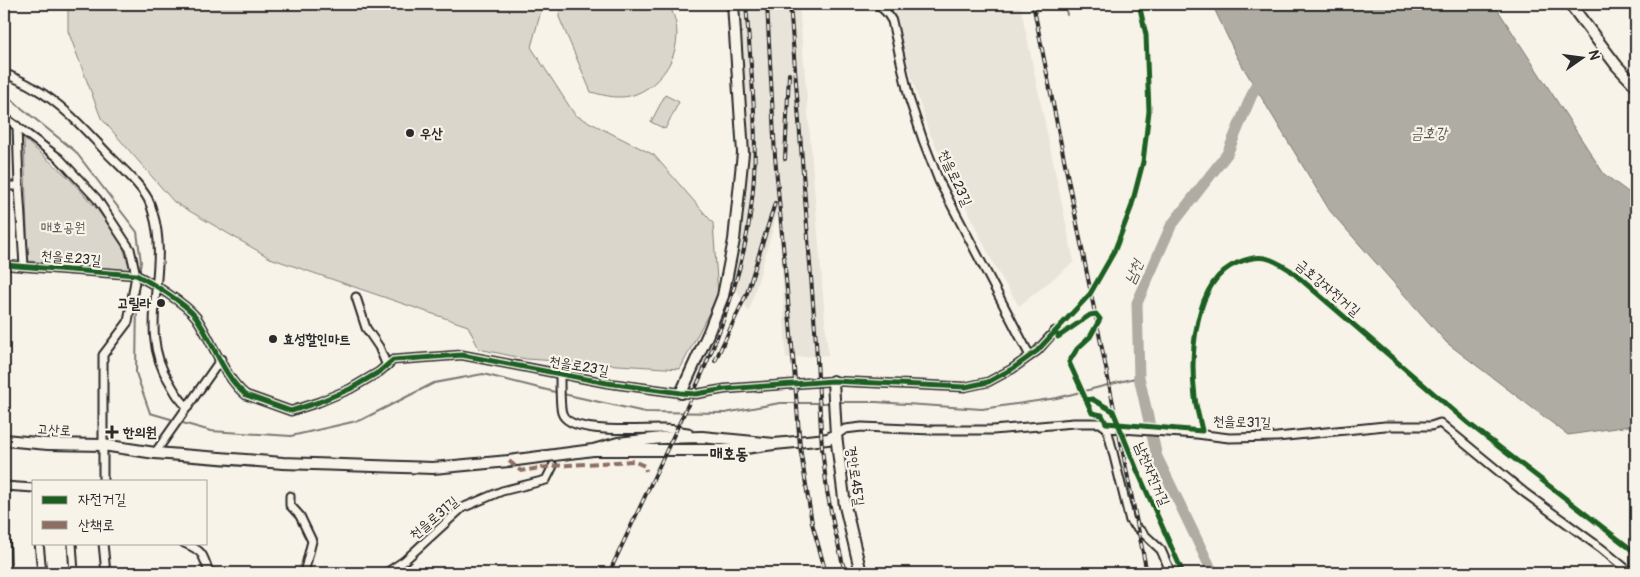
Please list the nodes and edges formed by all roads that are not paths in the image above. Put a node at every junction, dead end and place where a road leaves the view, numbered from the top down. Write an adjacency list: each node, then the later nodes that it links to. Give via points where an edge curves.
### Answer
1 (733, 4): 21 (street, via 743,153 734,240 723,296)
2 (878, 4): 16 (street, 천을로23길, via 892,21 909,98 940,181)
3 (1570, 4): 5 (street)
4 (4, 73): 13 (street, via 35,88 71,116 148,200 154,216 159,252)
5 (1636, 86)
6 (4, 117): 7 (street)
7 (17, 126): 9 (street, 천을로23길); 12 (street, via 59,158 97,199 130,249)
8 (4, 186): 9 (street)
9 (19, 186): 11 (street, 천을로23길)
10 (4, 265): 11 (street, 천을로23길)
11 (24, 266): 12 (street, 천을로23길)
12 (136, 275): 13 (street, 천을로23길); 27 (street, via 128,322 103,355)
13 (154, 284): 17 (street, 천을로23길, via 194,315); 22 (street, via 154,339 160,369)
14 (356, 297): 18 (street, via 366,328)
15 (1055, 331): 16 (street, 천을로23길)
16 (1030, 356): 20 (street, 천을로23길, via 988,382 965,387)
17 (221, 359): 18 (street, 천을로23길, via 229,376 246,394 291,411 350,389); 22 (street)
18 (387, 366): 19 (street, 천을로23길, via 393,360 462,355)
19 (560, 377): 21 (street, 천을로23길); 25 (street, via 562,413 570,422 605,429)
20 (834, 385): 21 (street, 천을로23길); 24 (street, 경안로45길)
21 (681, 394)
22 (188, 407): 29 (street)
23 (1107, 428): 24 (street, 천을로31길, via 1100,423 1074,423 993,430 862,427); 49 (street, via 1130,521 1161,550); 50 (street, 천을로31길, via 1229,438 1440,424)
24 (836, 430): 28 (street, 천을로31길, via 828,439 730,450); 48 (street, 경안로45길, via 845,506)
25 (688, 432)
26 (4, 440): 27 (street, 고산로)
27 (103, 445): 29 (street, 고산로); 31 (street)
28 (593, 450): 29 (street, 고산로, via 433,468 283,463)
29 (156, 453)
30 (553, 466): 47 (street, 천을로31길, via 546,480 502,490 462,508 404,561)
31 (103, 480)
32 (4, 486): 33 (street)
33 (32, 488)
34 (290, 496): 46 (street, via 290,505 300,516 312,541)
35 (4, 543): 40 (street)
36 (39, 544): 42 (street)
37 (72, 544): 43 (street)
38 (103, 544): 44 (street)
39 (186, 544): 45 (street, via 198,549)
40 (4, 558): 41 (street)
41 (5, 573)
42 (42, 573)
43 (74, 573)
44 (106, 573)
45 (209, 573)
46 (304, 573)
47 (386, 573)
48 (861, 573)
49 (1171, 573)
50 (1631, 573)

